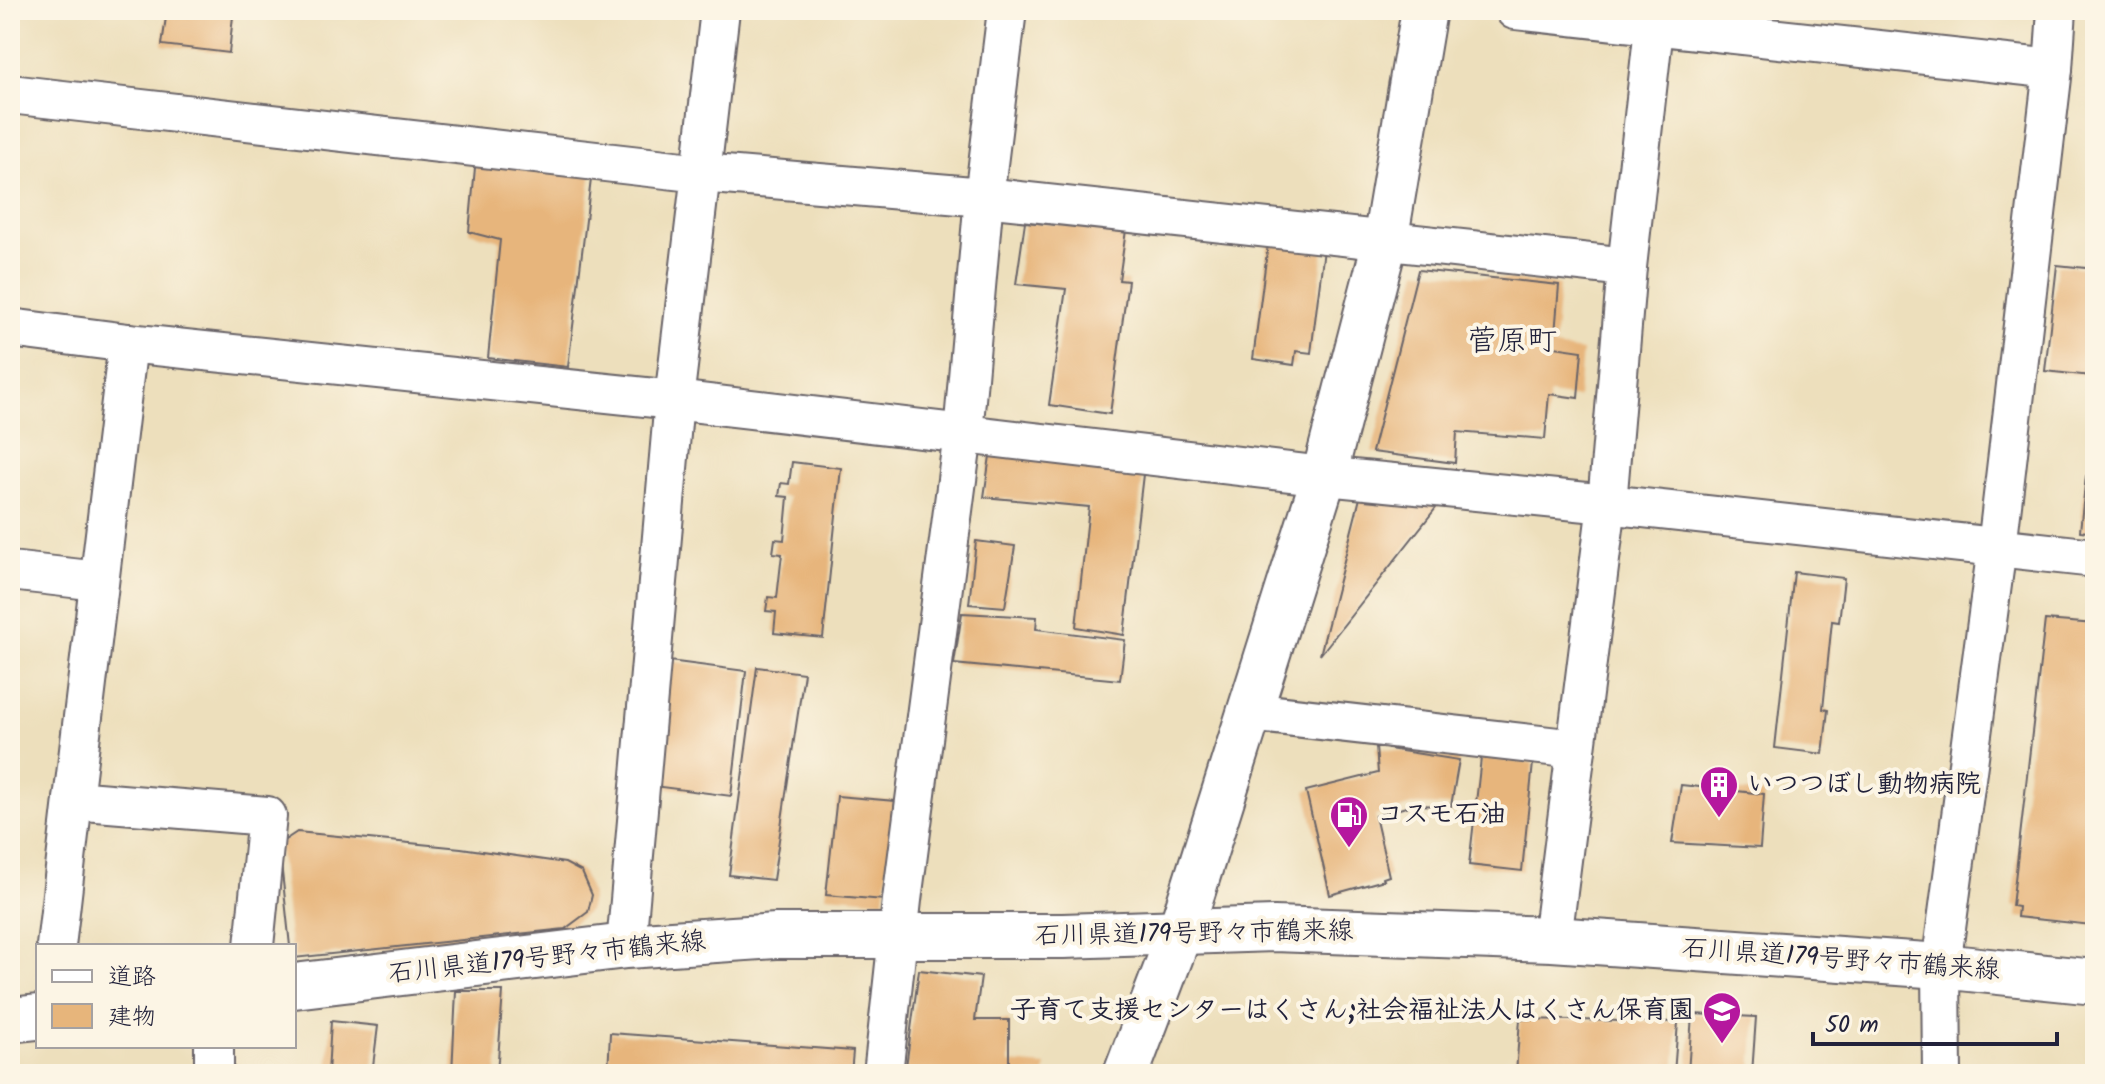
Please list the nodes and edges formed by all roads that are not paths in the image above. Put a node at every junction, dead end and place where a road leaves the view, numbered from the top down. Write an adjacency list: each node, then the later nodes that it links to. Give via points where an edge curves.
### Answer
1 (720, 10): 9 (street)
2 (1007, 10): 10 (street)
3 (1424, 10): 11 (main road)
4 (1515, 10): 6 (street)
5 (2057, 10): 7 (street)
6 (1655, 17): 7 (street); 12 (street)
7 (2053, 69): 19 (street)
8 (10, 94): 9 (street)
9 (701, 173): 10 (street); 15 (street)
10 (984, 197): 11 (street); 16 (street)
11 (1385, 242): 12 (street); 17 (main road)
12 (1627, 267): 18 (street)
13 (10, 328): 14 (street)
14 (128, 343): 15 (street); 22 (street)
15 (674, 400): 16 (street); 31 (street)
16 (963, 434): 17 (street); 27 (street)
17 (1324, 476): 18 (street); 23 (main road)
18 (1607, 504): 19 (street); 24 (street)
19 (1997, 547): 20 (street); 32 (street)
20 (2095, 558)
21 (10, 571): 22 (street)
22 (99, 581): 25 (street)
23 (1250, 712): 24 (street); 26 (main road)
24 (1576, 749): 28 (street)
25 (73, 800): 29 (street); 30 (street, via 267,816)
26 (1180, 932): 27 (main road, 石川県道179号野々市鶴来線); 28 (main road, 石川県道179号野々市鶴来線, via 1274,929); 40 (main road)
27 (897, 938): 31 (main road, 石川県道179号野々市鶴来線, via 776,936); 39 (street)
28 (1552, 939): 32 (main road, 石川県道179号野々市鶴来線)
29 (56, 944)
30 (254, 944)
31 (626, 946): 34 (main road, 石川県道179号野々市鶴来線)
32 (1941, 966): 33 (main road, 石川県道179号野々市鶴来線); 41 (street)
33 (2095, 982)
34 (296, 986)
35 (36, 1017): 36 (main road)
36 (10, 1020)
37 (214, 1048): 38 (street)
38 (214, 1074)
39 (883, 1074)
40 (1126, 1074)
41 (1942, 1074)

